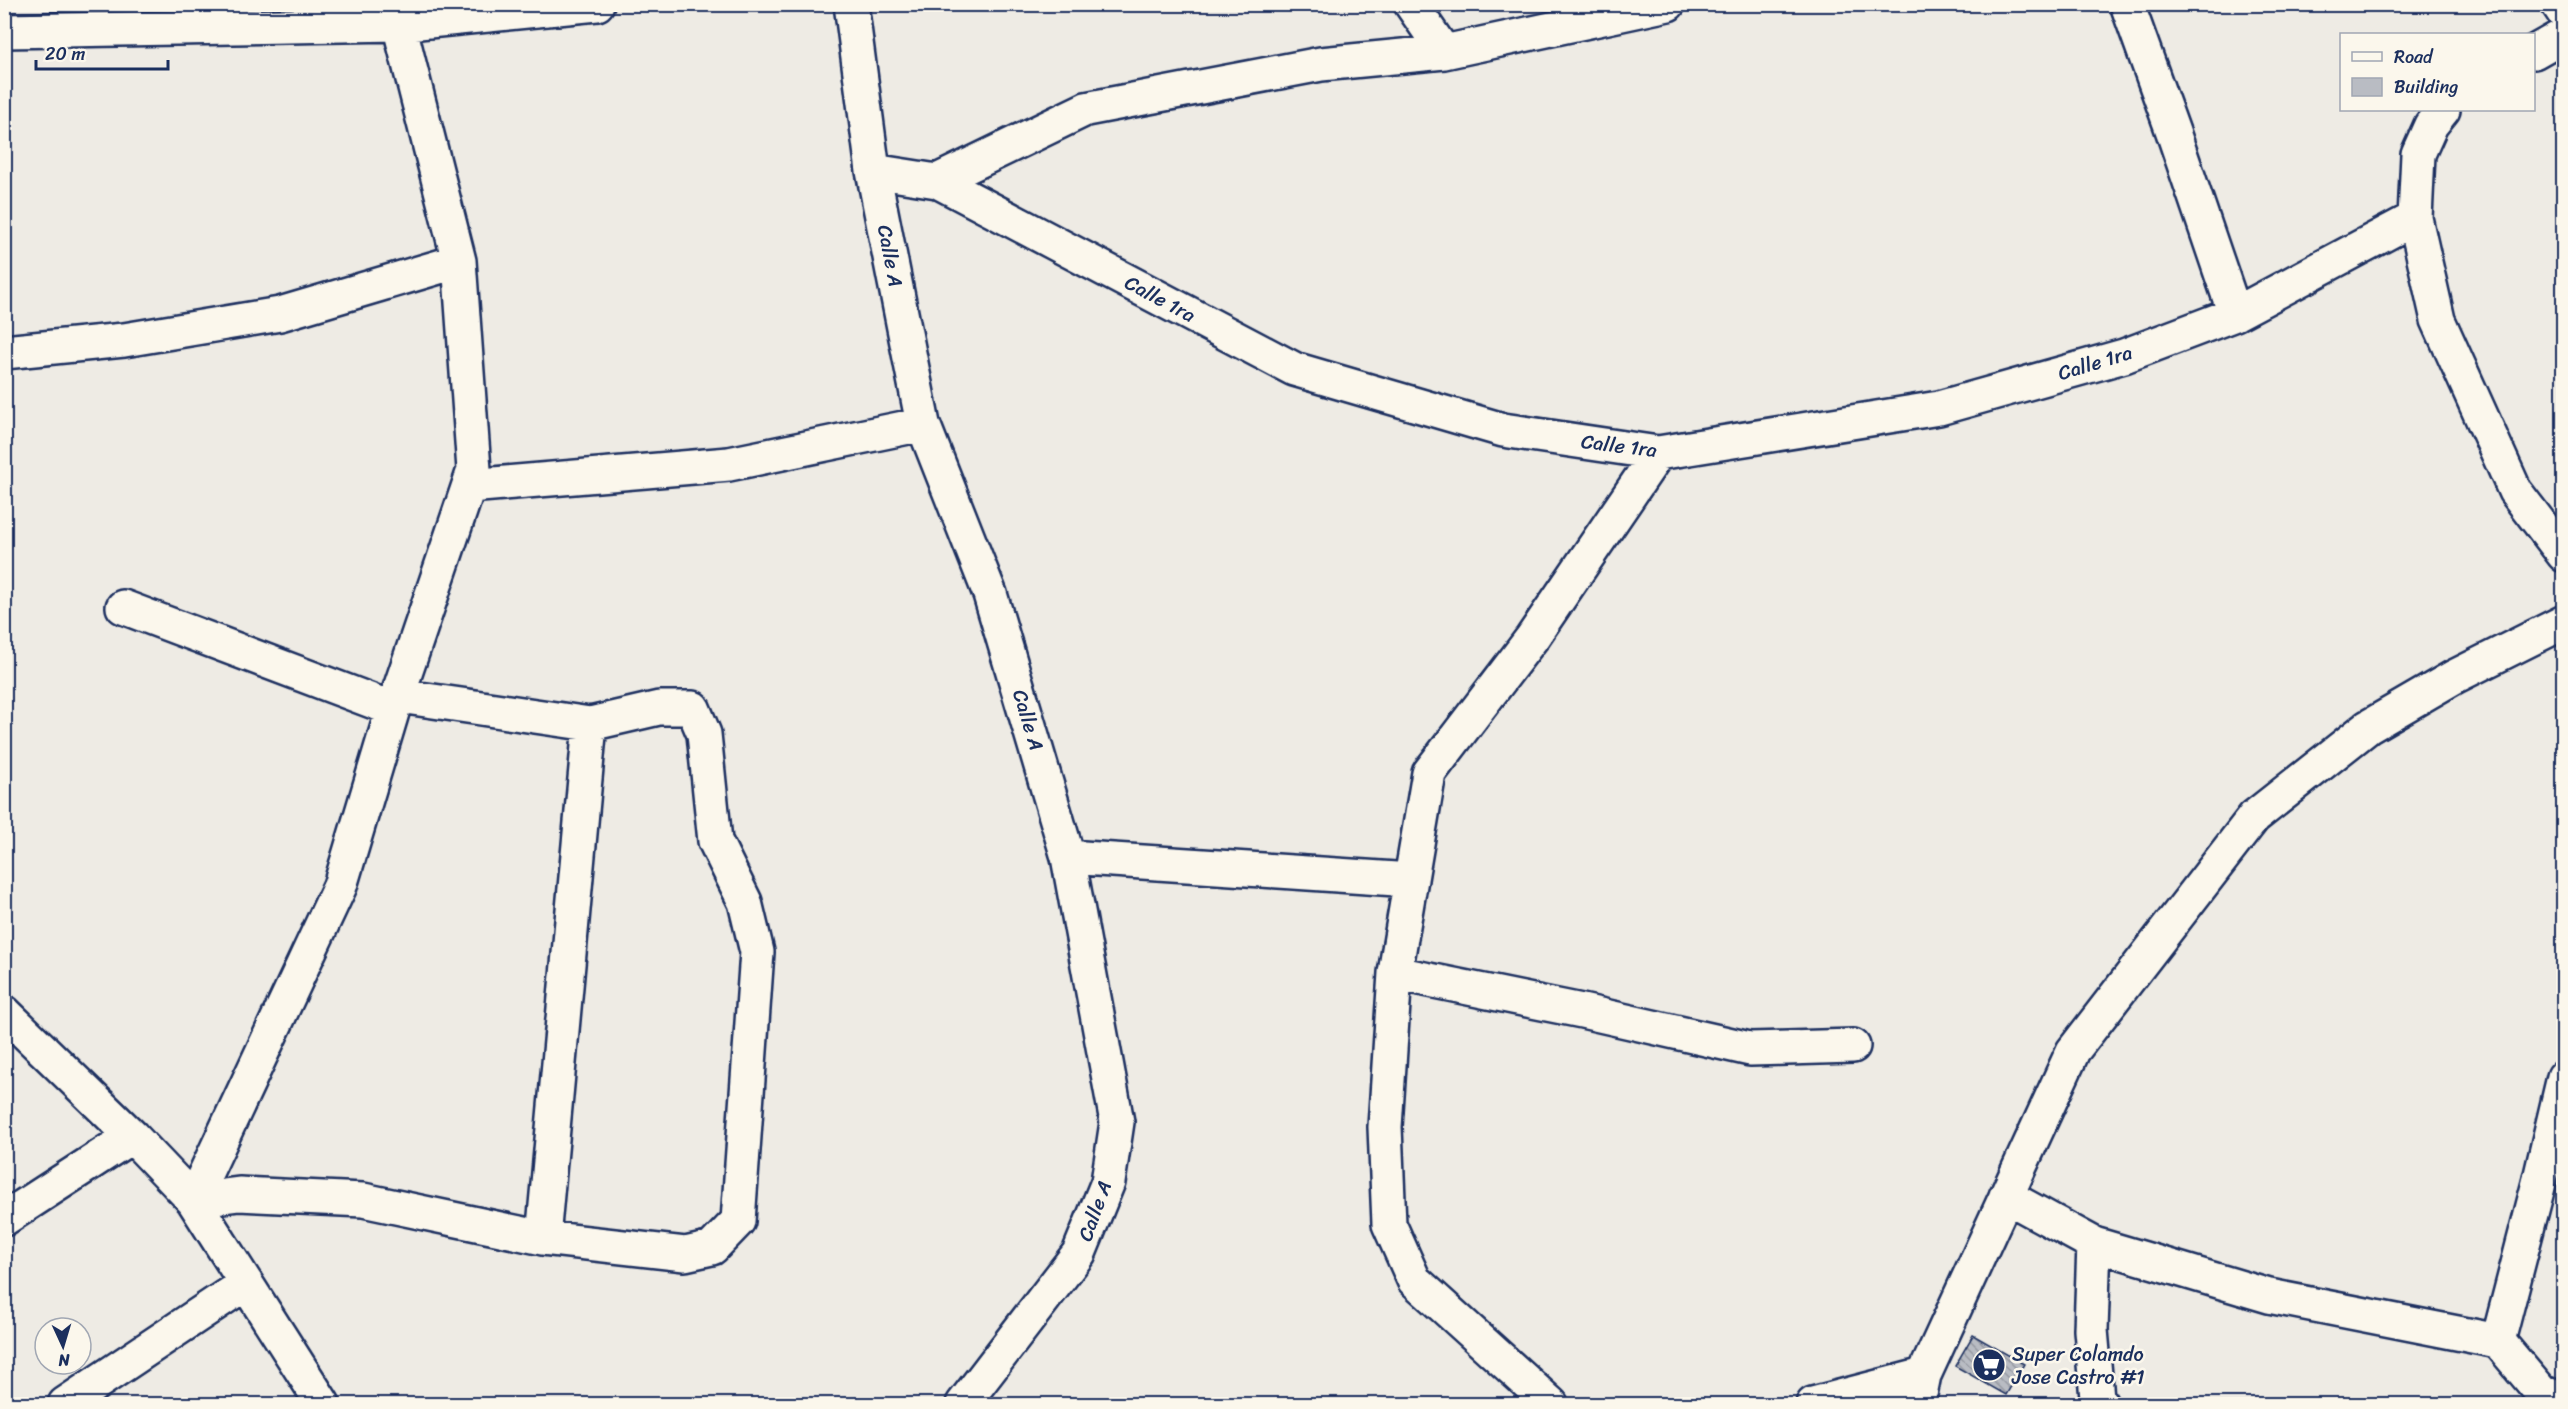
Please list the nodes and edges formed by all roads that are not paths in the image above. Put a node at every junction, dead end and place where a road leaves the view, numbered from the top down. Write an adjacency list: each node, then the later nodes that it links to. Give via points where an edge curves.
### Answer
1 (597, 4): 8 (street)
2 (851, 4): 14 (street, Calle A)
3 (1411, 4): 12 (street)
4 (1668, 4): 12 (street)
5 (2127, 4): 18 (street)
6 (2558, 4): 7 (street)
7 (2564, 13)
8 (399, 24): 9 (street); 17 (street)
9 (4, 31)
10 (2564, 35): 11 (street)
11 (2535, 51)
12 (1444, 52): 15 (street, via 1321,64 1086,109)
13 (2442, 111): 16 (street, via 2418,153)
14 (873, 171): 15 (street, Calle 1ra); 20 (street, Calle A)
15 (937, 181): 21 (street, Calle 1ra, via 1294,369 1503,430)
16 (2415, 218): 18 (street, Calle 1ra); 23 (street, via 2438,320 2515,491)
17 (459, 261): 19 (street, via 280,314 124,340); 22 (street, via 474,470)
18 (2235, 314): 21 (street, Calle 1ra, via 2124,356 1939,408)
19 (4, 351)
20 (923, 424): 22 (street, via 729,464); 28 (street, Calle A, via 990,594)
21 (1658, 453): 29 (street, via 1532,638 1429,773)
22 (469, 486): 26 (street)
23 (2564, 555)
24 (123, 607): 26 (street)
25 (2564, 622): 35 (street, via 2454,677 2368,727 2254,817 2073,1052)
26 (396, 702): 27 (street); 36 (street, via 340,886)
27 (590, 724): 38 (street); 38 (street, via 659,708 693,708 704,734 715,842 746,902 757,952 738,1221 712,1248 686,1254)
28 (1068, 857): 29 (street); 46 (street, Calle A, via 1117,1122 1108,1182 1079,1253)
29 (1411, 880): 30 (street)
30 (1395, 973): 32 (street, via 1750,1049); 47 (street, via 1384,1127 1389,1224 1414,1280)
31 (4, 1012): 34 (street)
32 (1853, 1046)
33 (2564, 1077): 41 (street)
34 (132, 1136): 36 (street); 37 (street)
35 (2006, 1196): 39 (street); 42 (street)
36 (193, 1200): 38 (street, via 239,1194 363,1200); 40 (street)
37 (4, 1219)
38 (543, 1238)
39 (2094, 1244): 41 (street, via 2270,1296); 49 (street, via 2091,1329 2097,1398)
40 (246, 1282): 44 (street); 45 (street)
41 (2498, 1341): 43 (street, via 2541,1392)
42 (1922, 1390): 48 (street)
43 (2564, 1400)
44 (65, 1404)
45 (323, 1404)
46 (963, 1404)
47 (1551, 1404)
48 (1813, 1404)
49 (2101, 1404)

